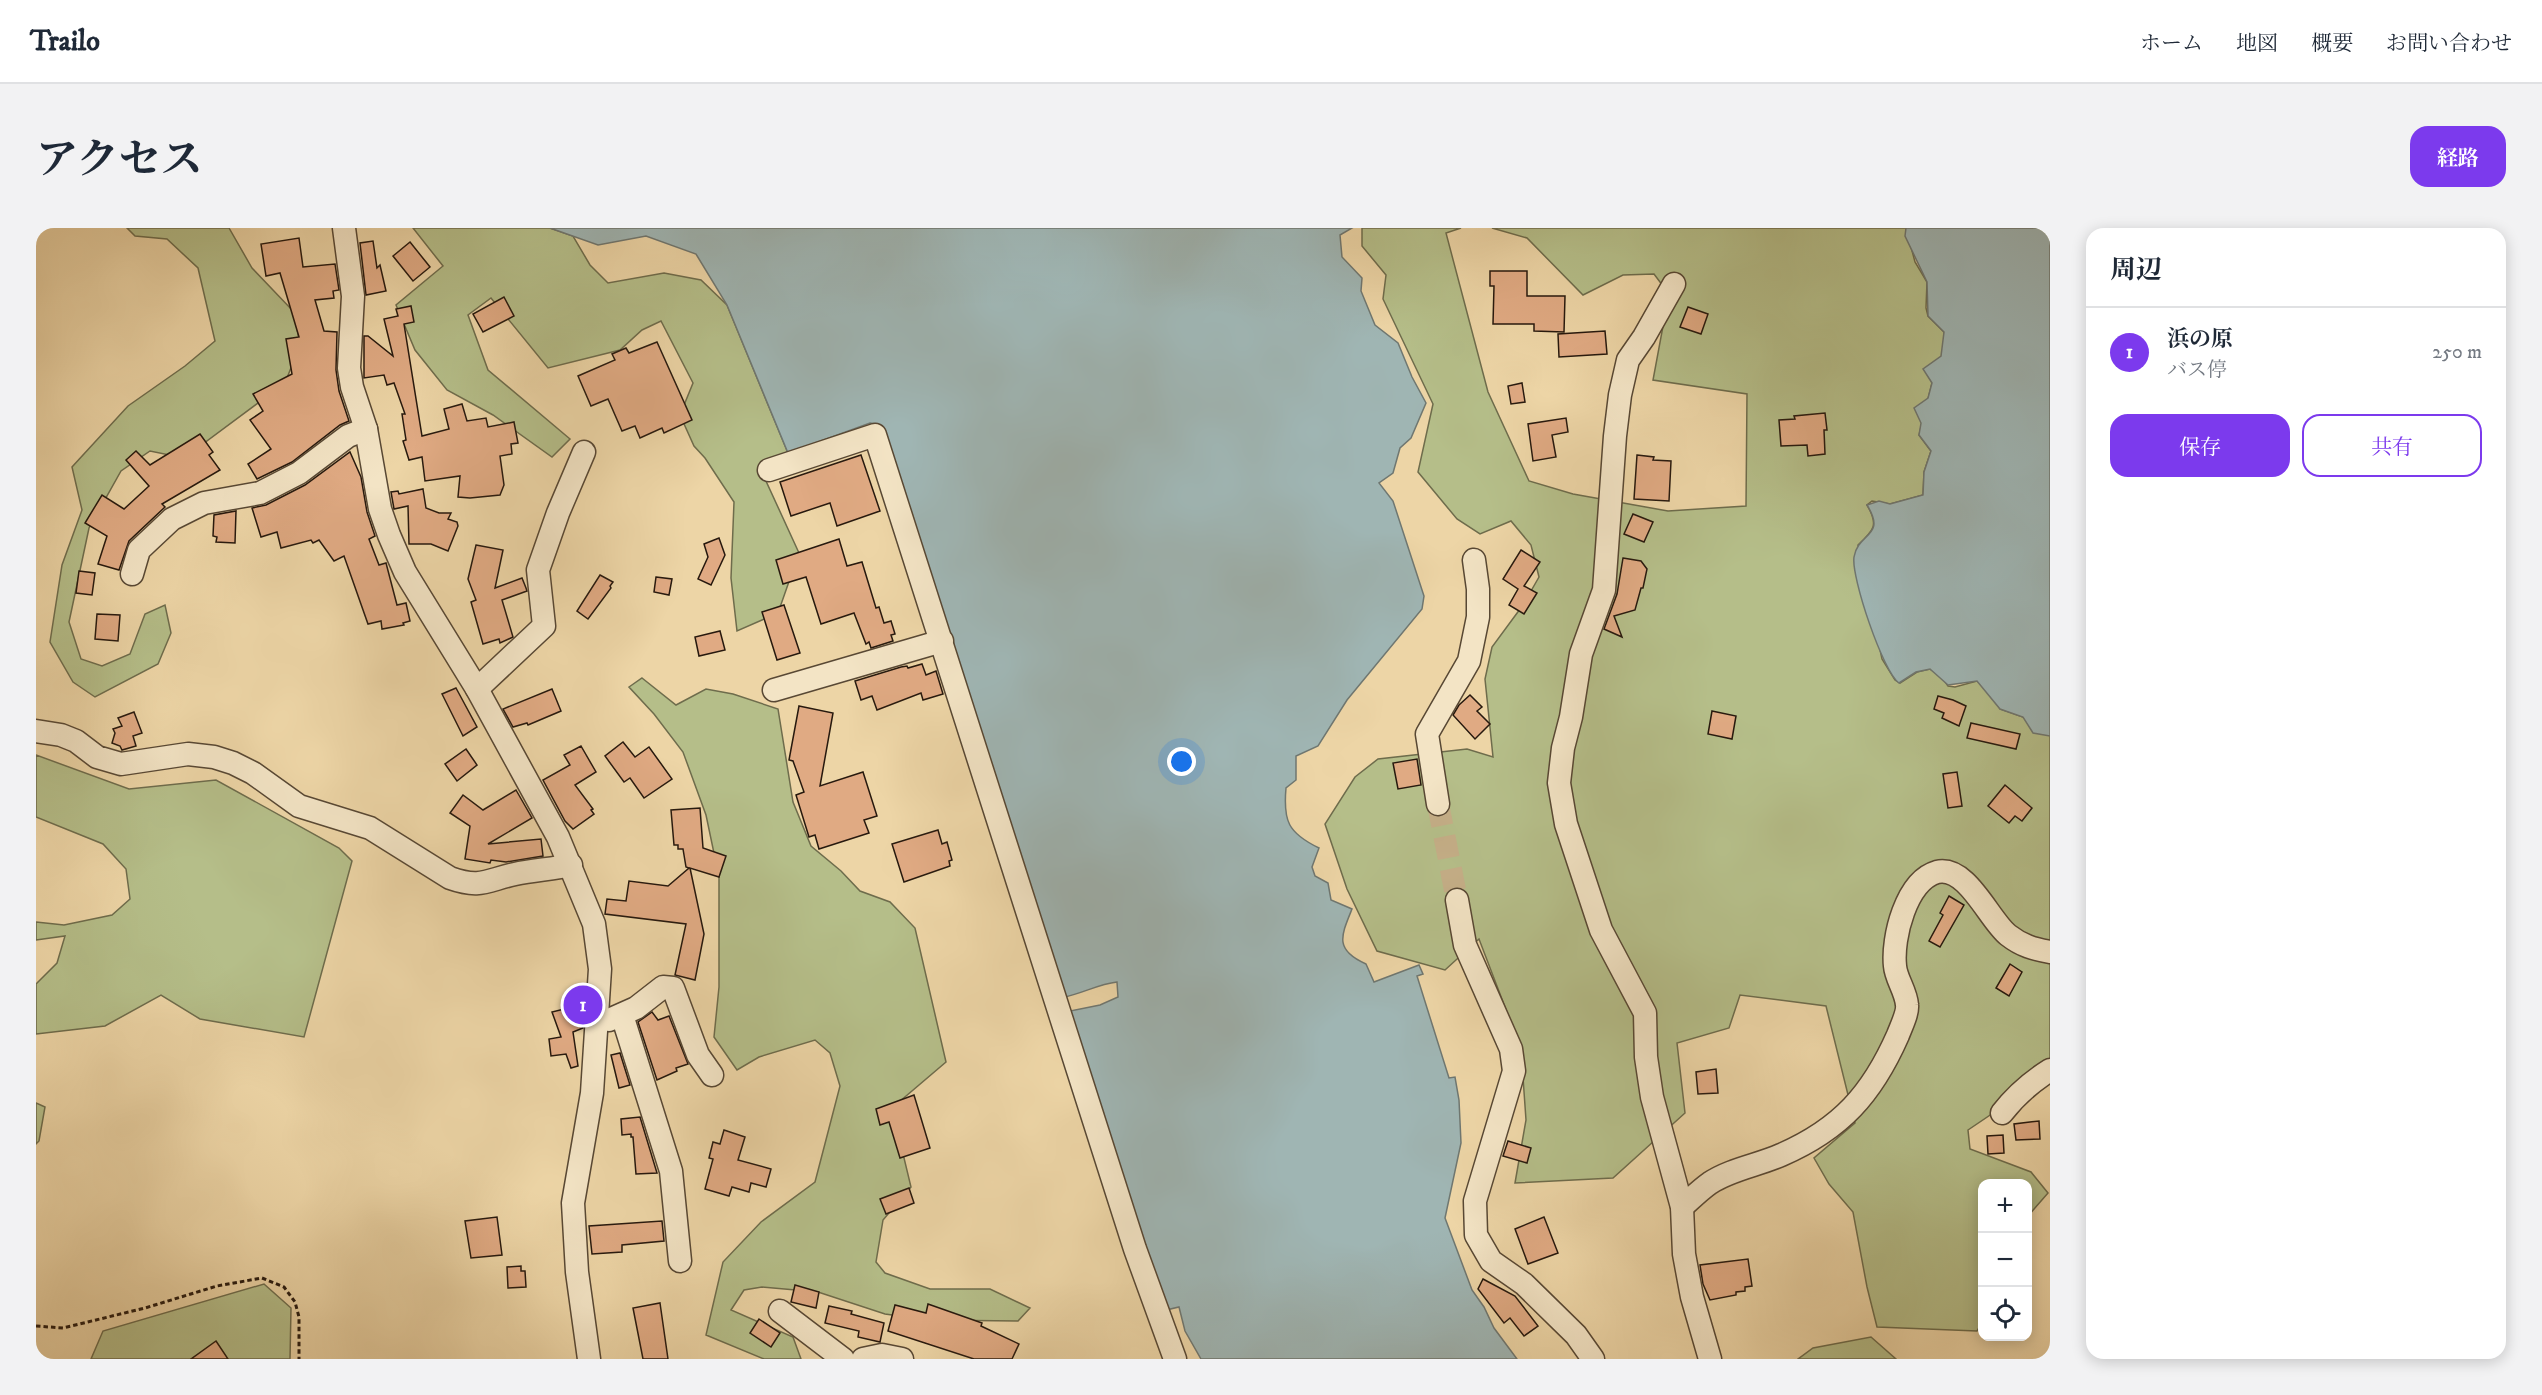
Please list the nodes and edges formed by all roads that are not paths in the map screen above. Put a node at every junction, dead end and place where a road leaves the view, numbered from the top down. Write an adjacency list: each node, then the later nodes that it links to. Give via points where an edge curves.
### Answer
1 (344, 228): 3 (street, via 353,296 349,368)
2 (1674, 284): 21 (street, via 1628,360 1615,436 1604,590 1581,654 1559,783 1566,824 1601,930 1645,1013 1652,1097)
3 (366, 429): 7 (street, via 348,436 298,473 260,493 204,504 172,519 140,549); 9 (street, via 380,509 397,555)
4 (584, 452): 9 (street, via 538,570 544,626)
5 (769, 470): 8 (street, via 875,435)
6 (1474, 560): 12 (street, via 1478,618 1470,661 1427,734)
7 (132, 574)
8 (942, 641): 10 (street); 28 (street, via 1136,1249)
9 (477, 689): 13 (street)
10 (774, 690)
11 (36, 731): 13 (street, via 61,735 97,757 121,764 188,754 233,763 299,806 370,828 450,878 469,884)
12 (1438, 804)
13 (572, 866): 17 (street, via 598,942)
14 (1457, 900): 29 (street, via 1465,945 1511,1049 1515,1071 1475,1201 1476,1235 1491,1261 1524,1284 1576,1335)
15 (2050, 951): 21 (street, via 2026,947 2007,934 1963,880 1950,872 1936,872 1918,886 1904,908 1896,935 1895,967 1907,1005 1899,1034 1851,1112 1813,1141 1710,1183)
16 (622, 1015): 17 (street); 19 (street, via 663,987 673,988 698,1055); 22 (street, via 671,1171)
17 (597, 1026): 24 (street, via 588,1123 573,1203 577,1272)
18 (2050, 1070): 20 (street, via 2014,1098)
19 (712, 1075)
20 (2002, 1113)
21 (1682, 1207): 30 (street, via 1692,1297)
22 (680, 1261)
23 (780, 1311): 25 (street)
24 (589, 1359)
25 (843, 1359)
26 (863, 1359): 27 (street, via 882,1355)
27 (902, 1359)
28 (1175, 1359)
29 (1593, 1359)
30 (1710, 1359)

